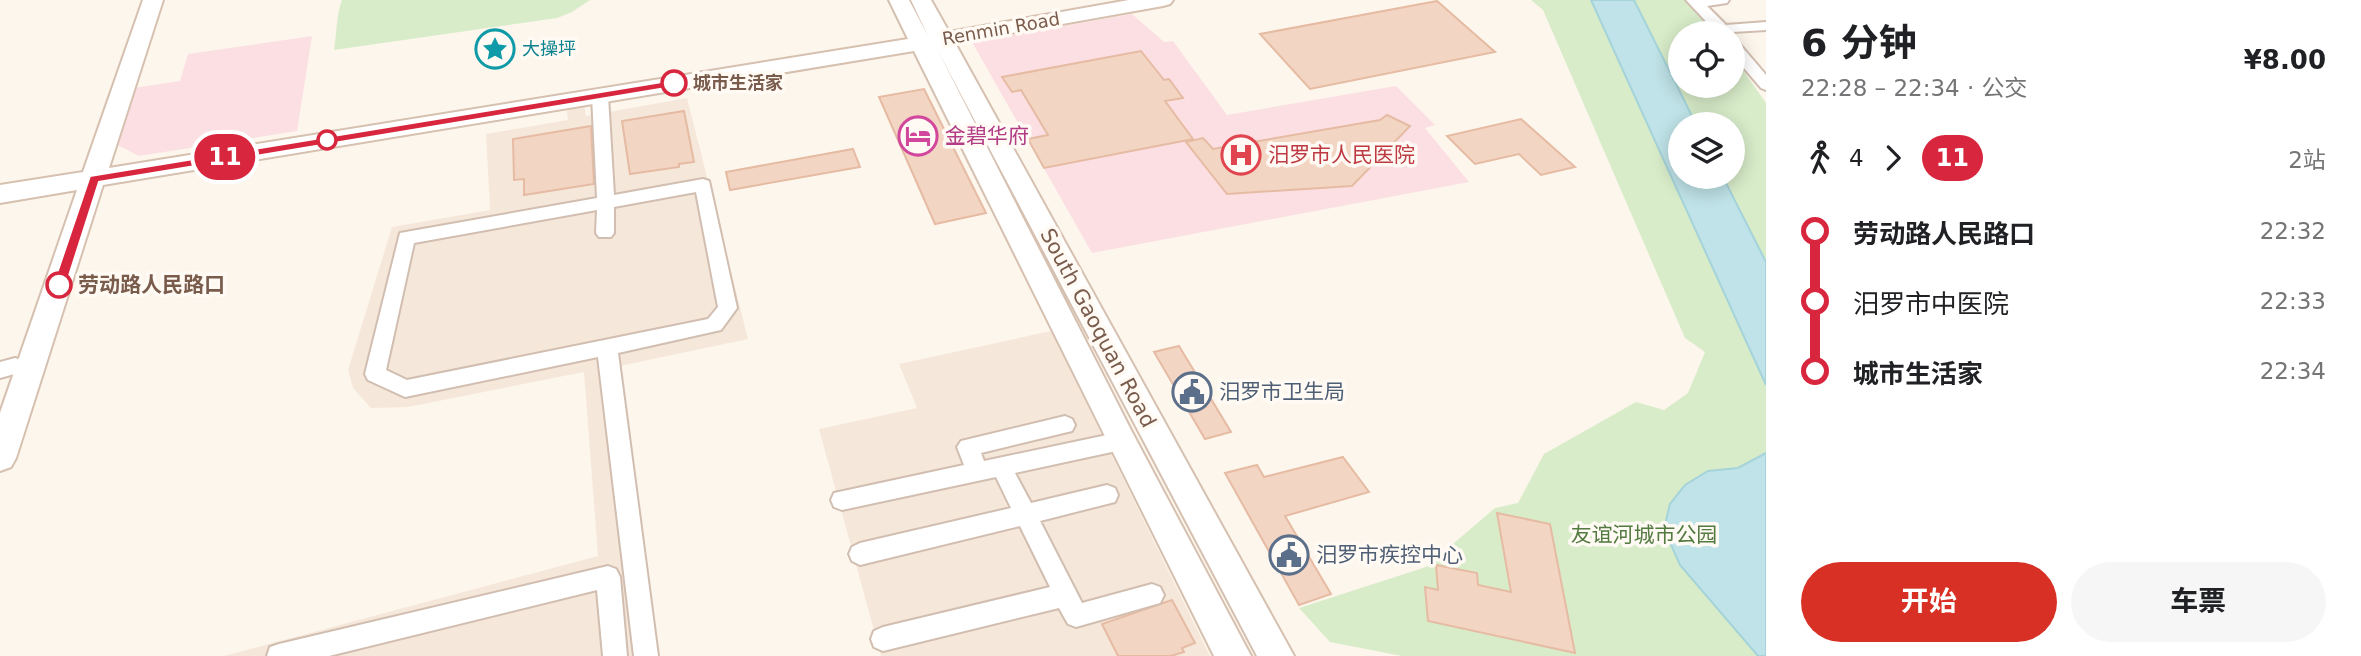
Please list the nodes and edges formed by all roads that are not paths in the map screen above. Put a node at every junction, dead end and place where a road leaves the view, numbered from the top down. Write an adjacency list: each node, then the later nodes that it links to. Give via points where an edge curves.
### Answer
1 (141, 0): 18 (street)
2 (153, 0): 18 (street)
3 (900, 0): 12 (street, South Gaoquan Road)
4 (921, 0): 12 (street, South Gaoquan Road)
5 (1108, 0): 12 (street, Renmin Road)
6 (1163, 0): 12 (street, Renmin Road)
7 (1722, 0): 8 (street)
8 (1696, 2): 9 (street)
9 (1713, 21)
10 (1766, 26): 11 (street)
11 (1745, 29)
12 (929, 36): 17 (street); 18 (street); 27 (street, South Gaoquan Road); 42 (street, South Gaoquan Road)
13 (1745, 62): 15 (street)
14 (1766, 63): 15 (street)
15 (1747, 65): 16 (street)
16 (1766, 85)
17 (600, 96): 18 (street); 21 (street)
18 (88, 176): 19 (street); 20 (street); 24 (street); 28 (street)
19 (0, 187)
20 (0, 194)
21 (606, 201): 22 (street); 23 (street, via 704,185 728,308 715,325); 23 (street, via 406,238 374,374 405,389)
22 (605, 233)
23 (607, 347): 40 (street)
24 (7, 368): 25 (street)
25 (0, 408)
26 (1065, 425): 30 (street, via 968,447)
27 (1121, 441): 29 (street); 41 (street, South Gaoquan Road)
28 (0, 458)
29 (1001, 466): 30 (street); 33 (street)
30 (977, 471): 32 (street)
31 (1107, 495): 33 (street)
32 (842, 500)
33 (1025, 516): 34 (street); 35 (street)
34 (860, 554)
35 (1065, 595): 36 (street, via 1076,616); 37 (street)
36 (1152, 596)
37 (883, 639)
38 (279, 656): 39 (street, via 608,577)
39 (615, 656)
40 (646, 656)
41 (1233, 656)
42 (1276, 656)

